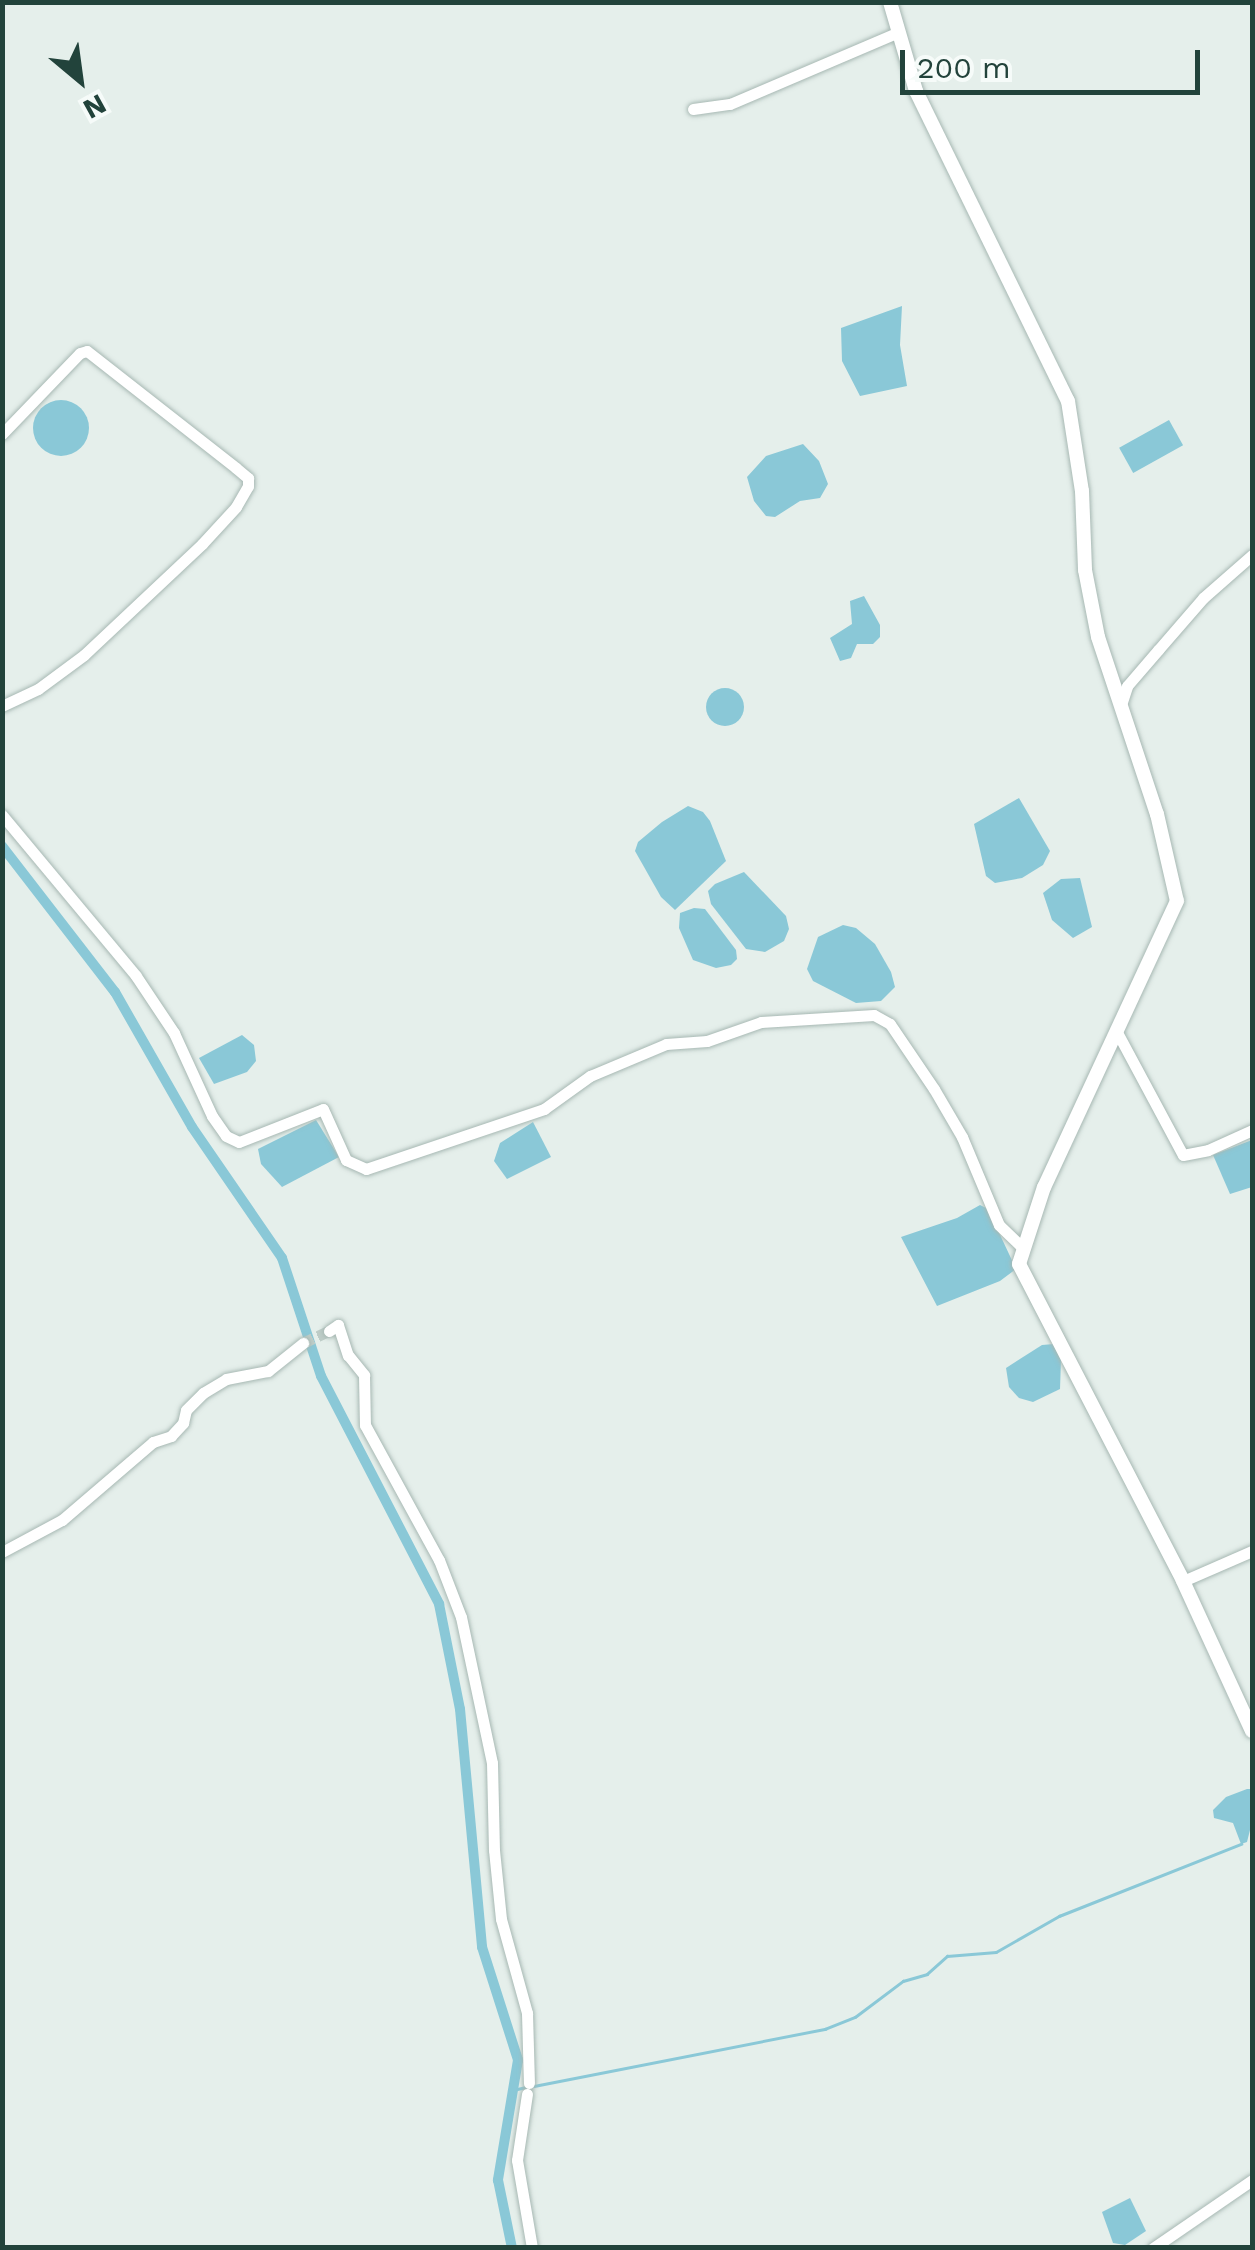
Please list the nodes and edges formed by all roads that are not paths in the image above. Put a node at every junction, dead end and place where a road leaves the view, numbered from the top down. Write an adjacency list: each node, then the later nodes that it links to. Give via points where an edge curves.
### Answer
1 (890, 2): 2 (street)
2 (899, 32): 3 (street, via 730,104); 6 (street, via 916,91 1068,402 1085,570)
3 (693, 109)
4 (2, 434): 7 (street, via 87,351 248,478 248,486 202,544 84,655 38,690)
5 (1252, 555): 6 (street, via 1203,598 1127,686)
6 (1121, 705): 9 (street, via 1177,901)
7 (2, 706)
8 (2, 815): 11 (street, via 136,976 174,1033 212,1116 239,1142 323,1108 346,1160 366,1169 544,1110 590,1076 666,1044 707,1041 761,1022 874,1015 890,1024 934,1089 999,1225)
9 (1118, 1034): 10 (street, via 1183,1155); 11 (street, via 1044,1187)
10 (1252, 1130)
11 (1024, 1249): 16 (street, via 1020,1264)
12 (329, 1332): 19 (street, via 338,1326 364,1375 366,1425 439,1560 461,1617 492,1763 501,1919 528,2013 528,2089 517,2160)
13 (303, 1343): 15 (street, via 268,1372 226,1379 203,1393 171,1436 153,1442 62,1520)
14 (1252, 1551): 16 (street)
15 (2, 1552)
16 (1183, 1581): 17 (street)
17 (1252, 1732)
18 (1252, 2180): 20 (street)
19 (532, 2248)
20 (1153, 2248)

